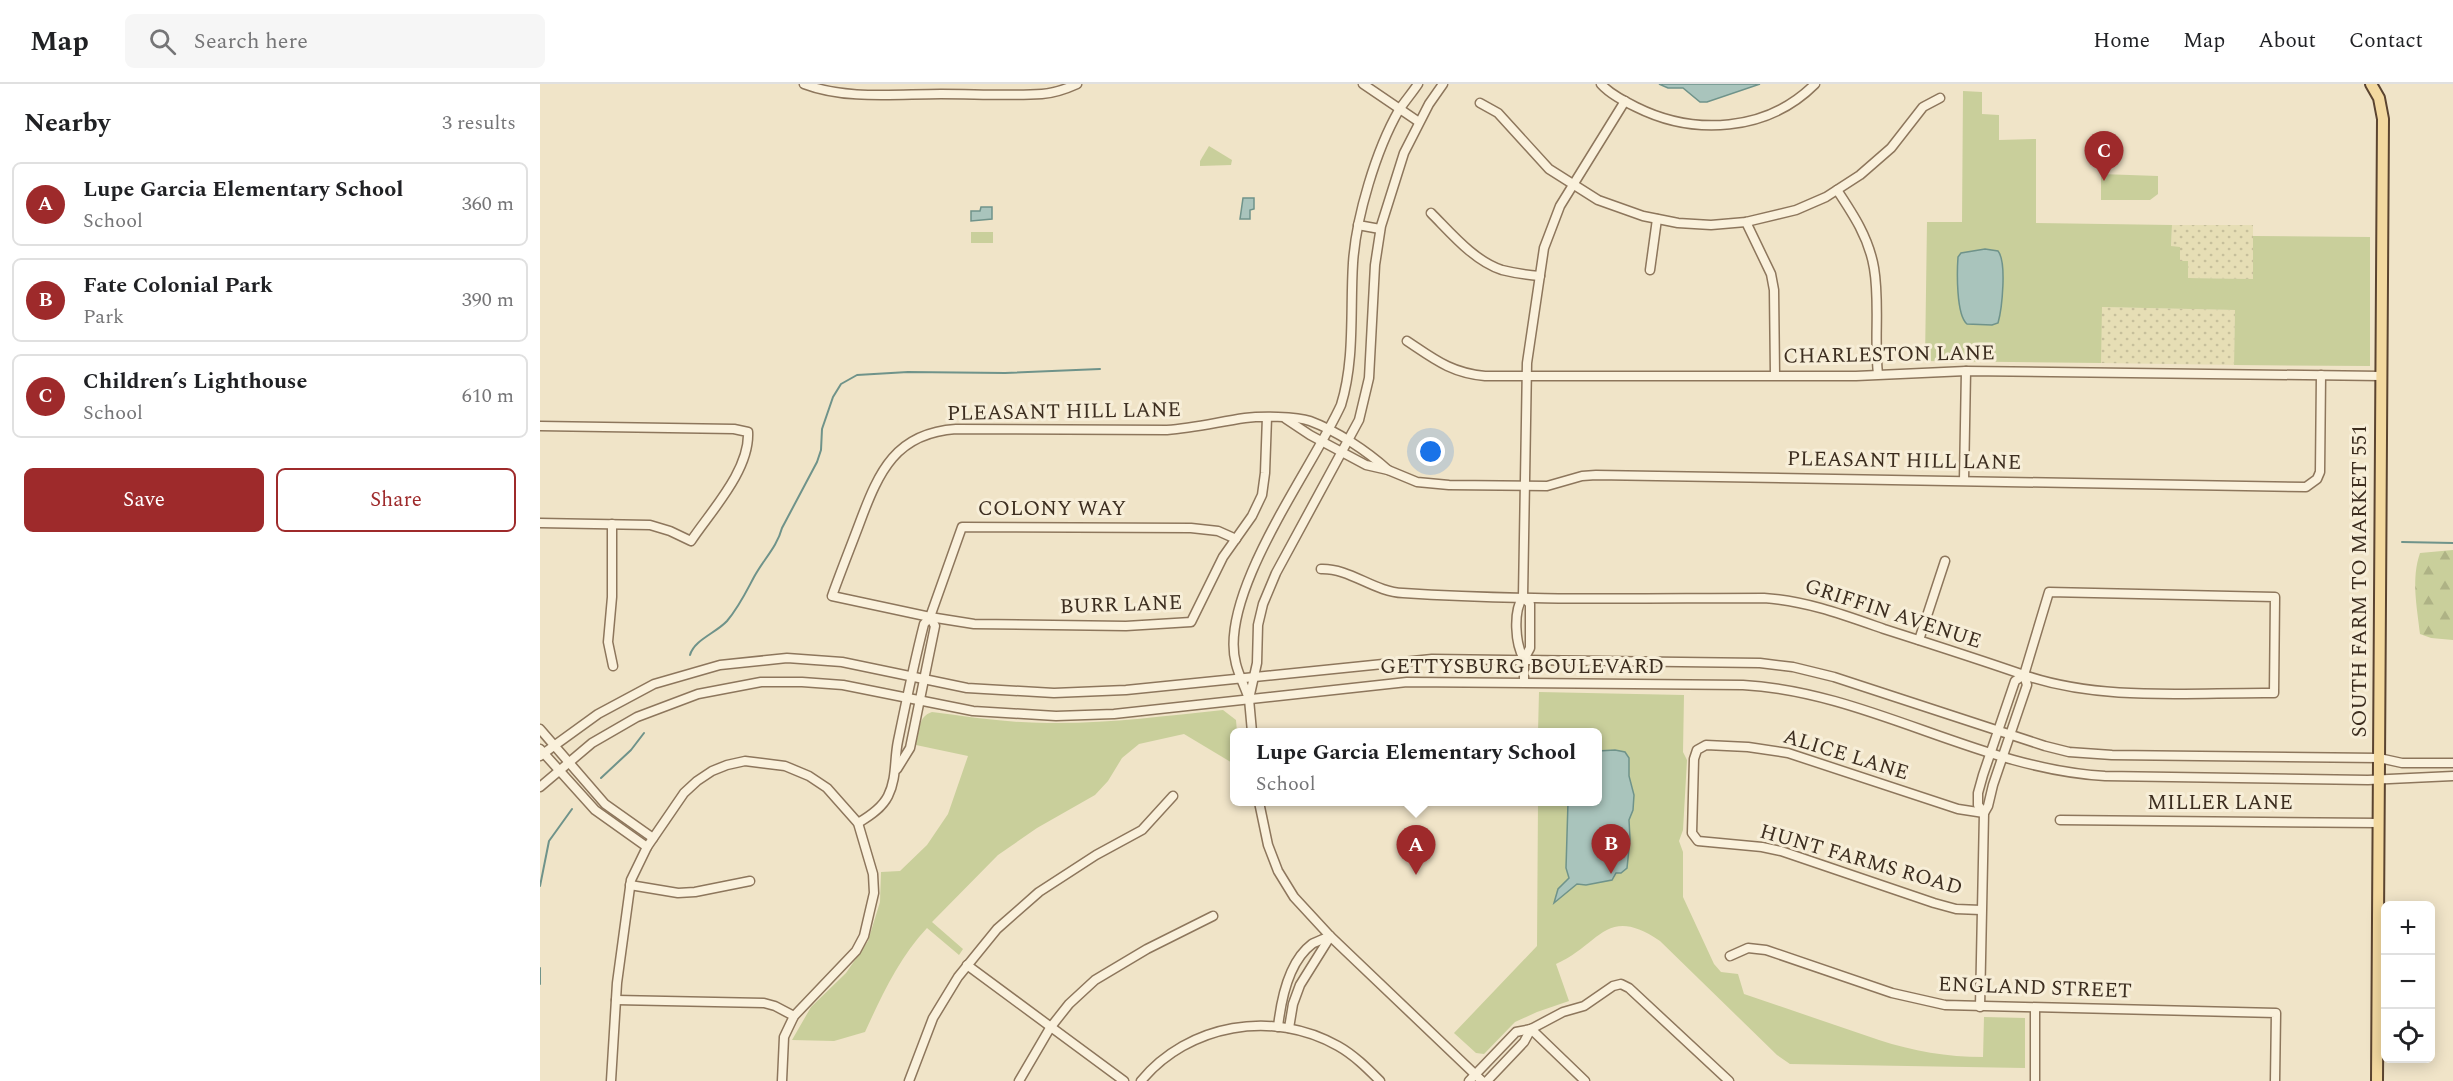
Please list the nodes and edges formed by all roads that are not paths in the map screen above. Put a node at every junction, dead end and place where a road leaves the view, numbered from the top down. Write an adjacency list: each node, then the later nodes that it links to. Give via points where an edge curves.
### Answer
1 (804, 84): 2 (street, via 848,94 1011,94 1060,91)
2 (1077, 84)
3 (1363, 84): 12 (street)
4 (1418, 84): 12 (street)
5 (1443, 84): 13 (street)
6 (1601, 84): 10 (street)
7 (1815, 84): 10 (street, via 1790,104 1737,125 1712,127 1678,122)
8 (2371, 84): 28 (main road, SOUTH FARM TO MARKET 551, via 2379,98 2383,119)
9 (1940, 98): 15 (street, via 1923,107 1891,148)
10 (1625, 101): 14 (street)
11 (1479, 103): 14 (street, via 1498,113 1549,169)
12 (1400, 110): 13 (street); 19 (street, via 1371,176)
13 (1419, 122): 20 (street, via 1393,184)
14 (1574, 184): 17 (street, via 1624,211); 22 (street, via 1549,230)
15 (1837, 190): 18 (street, via 1796,210); 25 (street, via 1858,222 1874,269)
16 (1431, 213): 22 (street, via 1486,262 1501,269)
17 (1657, 219): 18 (street, via 1678,224); 21 (street)
18 (1746, 222): 26 (street, via 1771,274)
19 (1358, 225): 20 (street); 33 (street, via 1347,384)
20 (1380, 229): 34 (street, via 1369,378 1359,420)
21 (1650, 270)
22 (1540, 276): 29 (street)
23 (1407, 341): 29 (street, CHARLESTON LANE, via 1444,366 1465,374)
24 (1966, 371): 25 (street, CHARLESTON LANE); 27 (street, CHARLESTON LANE); 38 (street)
25 (1878, 374): 26 (street, CHARLESTON LANE)
26 (1775, 375): 29 (street, CHARLESTON LANE)
27 (2321, 375): 28 (street, CHARLESTON LANE); 38 (street, PLEASANT HILL LANE, via 2320,472 2306,487)
28 (2381, 376): 68 (main road, SOUTH FARM TO MARKET 551)
29 (1526, 377): 39 (street)
30 (1267, 417): 31 (street, PLEASANT HILL LANE); 42 (street, BURR LANE, via 1262,495); 45 (street, PLEASANT HILL LANE, via 1174,430 956,429 918,438 895,454 879,476)
31 (1286, 418): 33 (street, PLEASANT HILL LANE, via 1310,421); 35 (street, PLEASANT HILL LANE)
32 (540, 426): 41 (street, via 748,432 743,463 691,541 660,527)
33 (1328, 430): 34 (street, PLEASANT HILL LANE); 35 (street)
34 (1348, 441): 36 (street); 37 (street, PLEASANT HILL LANE, via 1369,452)
35 (1322, 442): 36 (street, PLEASANT HILL LANE); 54 (street, via 1249,577 1235,639 1235,663)
36 (1342, 453): 37 (street, PLEASANT HILL LANE); 52 (street, via 1267,593 1258,625)
37 (1388, 471): 39 (street, PLEASANT HILL LANE, via 1417,482)
38 (1964, 480): 39 (street, PLEASANT HILL LANE, via 1596,475)
39 (1524, 487): 46 (street)
40 (540, 524): 41 (street)
41 (612, 524): 50 (street, via 608,642)
42 (1236, 539): 47 (street, BURR LANE, via 1216,569 1191,622 1148,626 1016,625); 47 (street, COLONY WAY, via 1218,531 1191,528 962,527)
43 (1945, 561): 48 (street)
44 (1321, 569): 46 (street, GRIFFIN AVENUE, via 1337,569 1398,593)
45 (832, 596): 47 (street, BURR LANE)
46 (1523, 597): 48 (street, GRIFFIN AVENUE, via 1791,600); 49 (street, via 1518,605 1518,648)
47 (930, 617): 53 (street, COLONY WAY, via 924,624); 55 (street, COLONY WAY, via 935,626)
48 (1919, 640): 51 (street, GRIFFIN AVENUE)
49 (1524, 659): 52 (street, GETTYSBURG BOULEVARD, via 1432,659); 56 (street); 62 (street, GETTYSBURG BOULEVARD, via 1776,664 1834,677)
50 (613, 666)
51 (2024, 675): 51 (street, GRIFFIN AVENUE, via 2049,592 2275,597 2274,693 2067,688); 62 (street, via 2015,681); 63 (street, via 2027,685)
52 (1254, 677): 54 (street, GETTYSBURG BOULEVARD); 58 (street)
53 (911, 678): 55 (street, GETTYSBURG BOULEVARD); 57 (street, COLONY WAY); 64 (street, GETTYSBURG BOULEVARD, via 842,662 808,659 720,665 675,676 634,693)
54 (1241, 678): 55 (street, GETTYSBURG BOULEVARD, via 1063,693 990,690); 58 (street)
55 (924, 680): 59 (street, COLONY WAY)
56 (1524, 682): 58 (street, GETTYSBURG BOULEVARD, via 1407,682); 66 (street, GETTYSBURG BOULEVARD, via 1781,689 1824,698)
57 (907, 699): 59 (street, GETTYSBURG BOULEVARD); 69 (street, GETTYSBURG BOULEVARD, via 824,683 739,685 678,700 638,717 605,734); 71 (street, COLONY WAY, via 897,745)
58 (1249, 699): 59 (street, GETTYSBURG BOULEVARD, via 1056,717); 60 (street)
59 (919, 702): 71 (street, COLONY WAY, via 909,748)
60 (1252, 728)
61 (540, 729): 64 (street)
62 (1997, 732): 63 (street, GETTYSBURG BOULEVARD); 66 (street)
63 (2010, 736): 67 (street); 68 (street, GETTYSBURG BOULEVARD, via 2068,752 2098,754)
64 (554, 745): 65 (street, GETTYSBURG BOULEVARD); 69 (street)
65 (541, 753): 72 (street)
66 (1991, 753): 67 (street, GETTYSBURG BOULEVARD); 78 (street, via 1978,793 1978,805)
67 (2002, 757): 74 (street, GETTYSBURG BOULEVARD, via 2040,768 2105,776); 78 (street)
68 (2379, 758): 70 (street, GETTYSBURG BOULEVARD, via 2402,763); 74 (main road, SOUTH FARM TO MARKET 551)
69 (568, 762): 72 (street, GETTYSBURG BOULEVARD); 82 (street, via 605,804)
70 (2453, 763)
71 (897, 769): 80 (street, COLONY WAY, via 888,797)
72 (558, 771): 75 (street, GETTYSBURG BOULEVARD); 84 (street, via 609,821)
73 (2453, 776): 74 (street, GETTYSBURG BOULEVARD)
74 (2379, 778): 81 (main road, SOUTH FARM TO MARKET 551)
75 (540, 787)
76 (1173, 796): 91 (street, via 1142,830 1039,892 997,929)
77 (1260, 806): 89 (street, via 1278,871 1294,897)
78 (1984, 813): 83 (street, ALICE LANE, via 1958,809 1788,753 1706,746 1697,750 1694,759); 87 (street)
79 (2060, 820): 81 (street, MILLER LANE)
80 (858, 823): 82 (street, via 827,788 809,776 785,766 746,761 727,765 697,781); 95 (street, via 873,874 874,893 864,936 856,951)
81 (2379, 823): 113 (main road, SOUTH FARM TO MARKET 551)
82 (653, 838): 84 (street)
83 (1695, 839): 87 (street, HUNT FARMS ROAD, via 1701,843 1781,851 1934,903)
84 (647, 847): 86 (street)
85 (750, 881): 86 (street, via 678,893)
86 (630, 885): 92 (street)
87 (1982, 910): 93 (street)
88 (1213, 916): 97 (street, via 1095,980)
89 (1330, 936): 96 (street, via 1312,945 1295,966 1282,998); 98 (street, via 1300,985); 100 (street)
90 (1730, 956): 93 (street, ENGLAND STREET, via 1749,948 1766,950 1916,1000)
91 (968, 965): 97 (street); 103 (street, via 933,1018)
92 (616, 1000): 95 (street, via 764,1003); 101 (street)
93 (1980, 1007): 94 (street, ENGLAND STREET)
94 (2035, 1008): 111 (street); 112 (street, ENGLAND STREET, via 2276,1012)
95 (794, 1016): 102 (street, via 784,1037)
96 (1278, 1027): 98 (street); 106 (street, via 1244,1026 1200,1038 1172,1052)
97 (1050, 1028): 104 (street); 105 (street)
98 (1290, 1028): 107 (street, via 1339,1047)
99 (1531, 1029): 100 (street, via 1516,1032); 108 (street, via 1524,1042); 109 (street); 110 (street, via 1584,1006 1621,984)
100 (1475, 1079)
101 (611, 1081)
102 (782, 1081)
103 (909, 1081)
104 (1018, 1081)
105 (1124, 1081)
106 (1141, 1081)
107 (1380, 1081)
108 (1487, 1081)
109 (1585, 1081)
110 (1729, 1081)
111 (2035, 1081)
112 (2275, 1081)
113 (2377, 1081)

